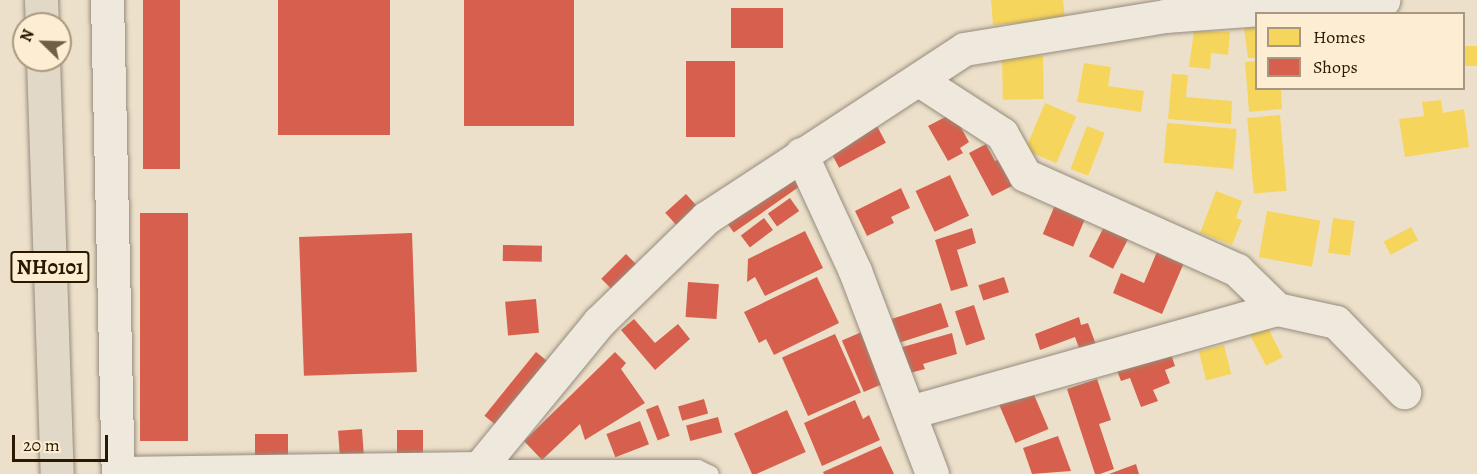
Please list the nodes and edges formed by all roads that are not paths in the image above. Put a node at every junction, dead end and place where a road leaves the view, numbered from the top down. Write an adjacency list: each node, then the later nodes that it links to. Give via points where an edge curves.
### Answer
1 (107, 0): 10 (street)
2 (1383, 0): 4 (street, via 1165,16 1010,39 964,49)
3 (43, 72): 11 (highway, NH0101)
4 (919, 80): 5 (street); 6 (street, via 1002,134 1016,166 1025,174 1237,270)
5 (801, 154): 8 (street, via 855,271); 9 (street, via 706,218 689,234 599,322)
6 (1277, 309): 7 (street, via 1336,322); 8 (street)
7 (1404, 392)
8 (910, 412): 13 (street)
9 (479, 468): 10 (street); 12 (lane, via 698,468)
10 (118, 473)
11 (57, 474)
12 (711, 474)
13 (932, 474)

